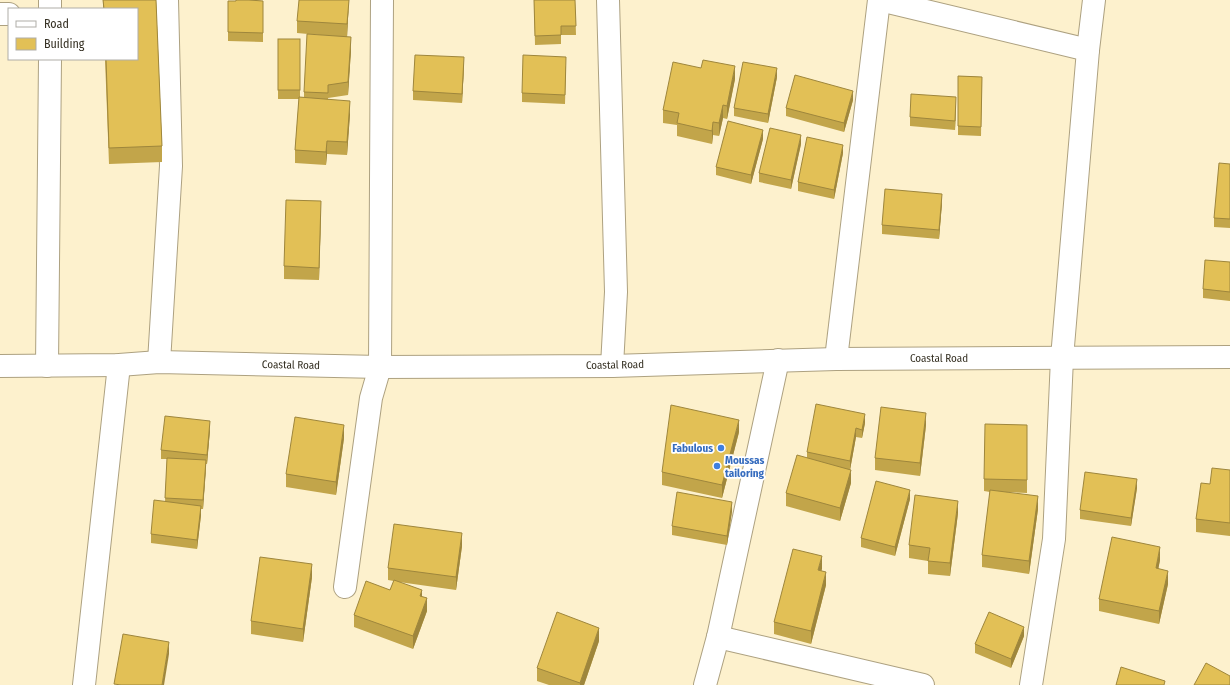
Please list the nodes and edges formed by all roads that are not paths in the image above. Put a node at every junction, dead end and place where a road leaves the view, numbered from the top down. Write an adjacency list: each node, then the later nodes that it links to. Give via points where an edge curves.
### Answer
1 (167, 0): 12 (street, via 171,166)
2 (382, 0): 17 (street)
3 (608, 0): 16 (street, via 616,292)
4 (880, 0): 6 (street); 10 (street)
5 (1094, 0): 6 (street)
6 (1088, 50): 9 (street)
7 (50, 60): 15 (street)
8 (1230, 356): 9 (street, Coastal Road)
9 (1062, 358): 10 (street, Coastal Road); 23 (street, via 1054,539)
10 (836, 359): 11 (street, Coastal Road)
11 (778, 360): 16 (street, Coastal Road); 19 (street)
12 (159, 362): 13 (street, Coastal Road); 17 (street, Coastal Road)
13 (118, 365): 15 (street, Coastal Road); 20 (street)
14 (0, 366): 15 (street, Coastal Road)
15 (47, 366)
16 (612, 366): 17 (street, Coastal Road)
17 (380, 367): 18 (street, via 371,398)
18 (344, 587)
19 (718, 637): 21 (street); 22 (street)
20 (84, 685)
21 (704, 685)
22 (923, 685)
23 (1031, 685)

